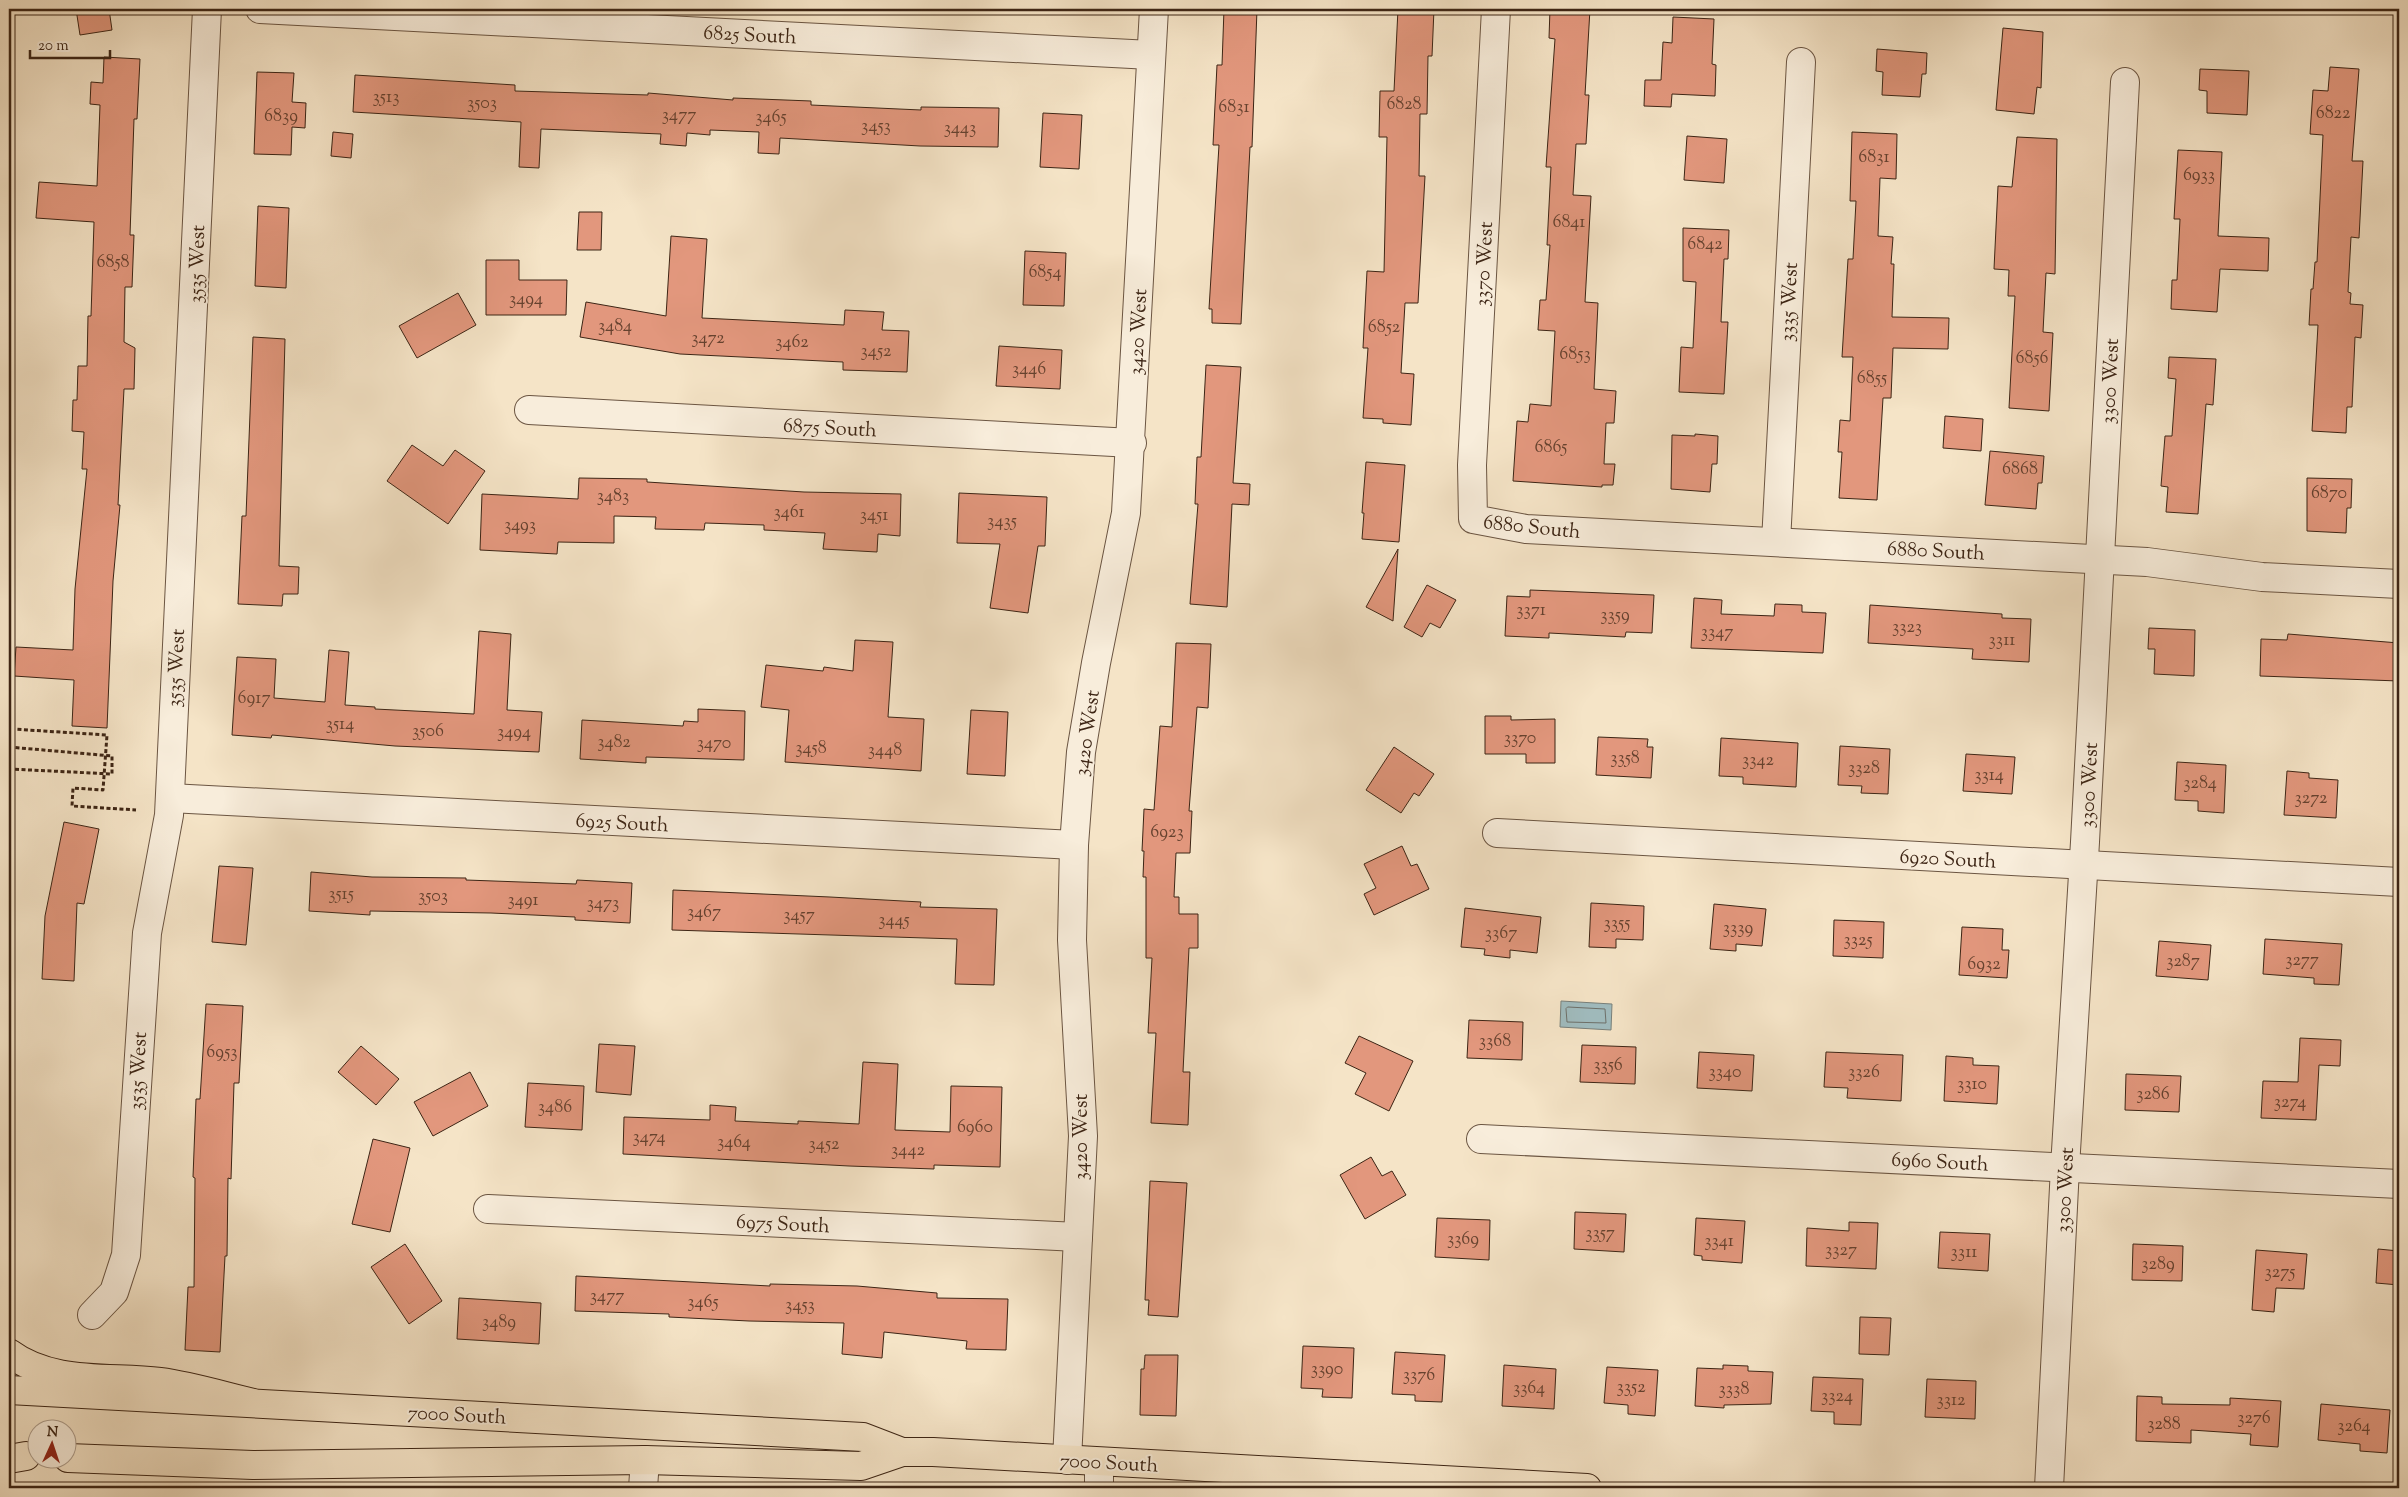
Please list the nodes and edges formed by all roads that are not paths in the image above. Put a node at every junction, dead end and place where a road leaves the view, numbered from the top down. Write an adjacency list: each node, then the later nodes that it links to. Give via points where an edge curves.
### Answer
1 (207, 9): 14 (street, 3535 West)
2 (260, 9): 5 (street, 6825 South)
3 (1154, 9): 5 (street, 3420 West)
4 (1496, 9): 10 (street, 3370 West, via 1472,465)
5 (1151, 55): 9 (street, 3420 West)
6 (1801, 62): 11 (street, 3335 West)
7 (2125, 82): 12 (street, 3300 West)
8 (529, 410): 9 (street, 6875 South)
9 (1132, 443): 16 (street, 3420 West, via 1126,513 1082,752)
10 (1472, 519): 11 (street, 6880 South, via 1526,529)
11 (1776, 542): 12 (street, 6880 South)
12 (2100, 560): 13 (street, 6880 South, via 2147,562 2262,577); 17 (street, 3300 West)
13 (2399, 584)
14 (170, 798): 16 (street, 6925 South); 24 (street, 3535 West, via 147,933 126,1255 114,1292)
15 (1497, 833): 17 (street, 6920 South)
16 (1074, 845): 23 (street, 3420 West, via 1072,940 1083,1136)
17 (2083, 865): 18 (street, 6920 South); 20 (street, 3300 West)
18 (2399, 882)
19 (1481, 1139): 20 (street, 6960 South)
20 (2065, 1166): 21 (street, 6960 South); 36 (street, 3300 West)
21 (2399, 1184)
22 (488, 1209): 23 (street, 6975 South)
23 (1078, 1237): 31 (street, 3420 West)
24 (92, 1315)
25 (9, 1353): 27 (main road, via 33,1366 80,1378 161,1382)
26 (9, 1390): 27 (main road, 7000 South)
27 (254, 1403): 28 (main road, 7000 South, via 862,1437)
28 (902, 1452): 30 (main road, 7000 South, via 861,1466); 31 (main road, 7000 South)
29 (78, 1458): 30 (main road, 7000 South, via 253,1465)
30 (645, 1460): 33 (street)
31 (1067, 1460): 32 (main road, 7000 South)
32 (1099, 1462): 34 (street); 35 (main road, 7000 South)
33 (643, 1488)
34 (1099, 1488)
35 (1587, 1488)
36 (2049, 1488)

